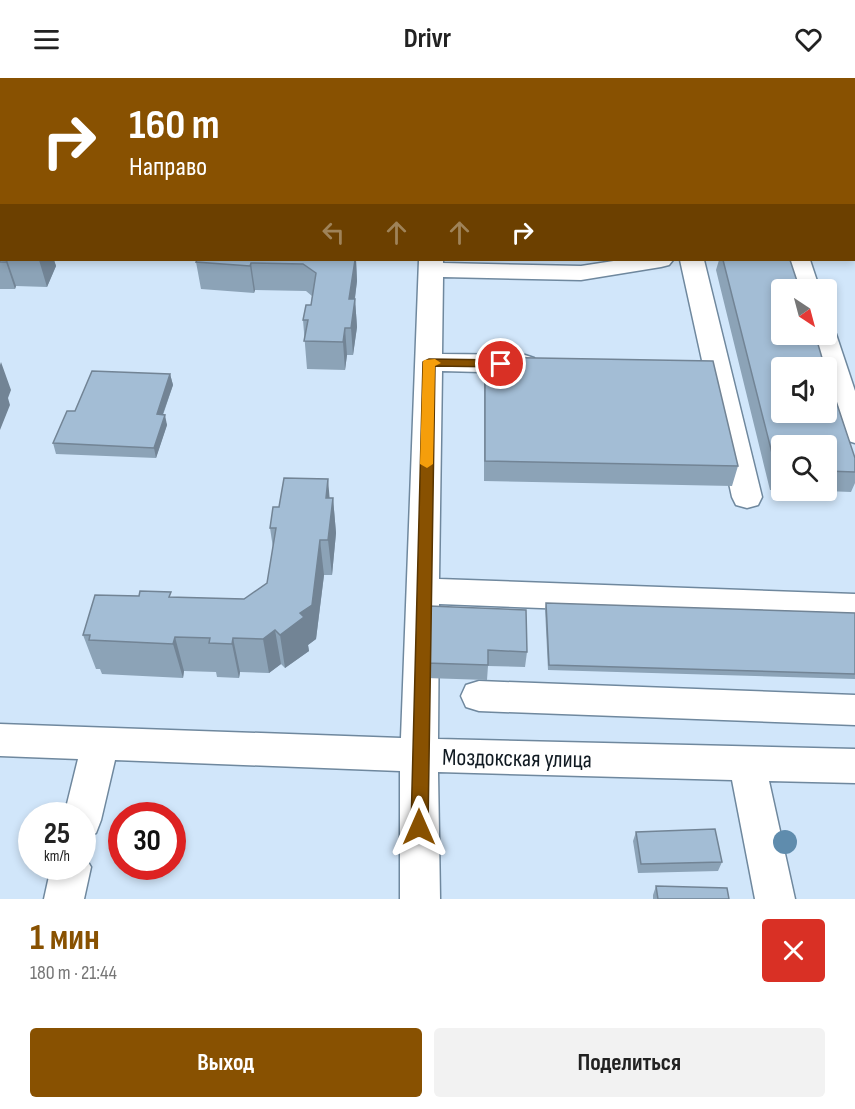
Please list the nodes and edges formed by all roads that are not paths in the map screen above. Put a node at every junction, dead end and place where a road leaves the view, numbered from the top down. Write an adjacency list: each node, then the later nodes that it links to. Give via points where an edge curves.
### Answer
1 (655, 261): 4 (street, via 581,273)
2 (693, 261): 10 (street, via 705,367)
3 (787, 261): 5 (street, via 801,265)
4 (431, 265): 7 (street)
5 (805, 279)
6 (827, 345): 9 (street)
7 (429, 362): 8 (street); 11 (street)
8 (549, 364)
9 (855, 433)
10 (747, 497)
11 (424, 591): 12 (street); 17 (street)
12 (855, 607)
13 (479, 696): 14 (street)
14 (855, 710)
15 (0, 740): 16 (street, Моздокская улица)
16 (101, 742): 17 (street, Моздокская улица); 20 (street)
17 (419, 755): 18 (street, Моздокская улица); 23 (street)
18 (747, 763): 19 (street, Моздокская улица); 24 (street)
19 (855, 766)
20 (86, 802)
21 (69, 880): 22 (street)
22 (64, 899)
23 (420, 899)
24 (775, 899)

